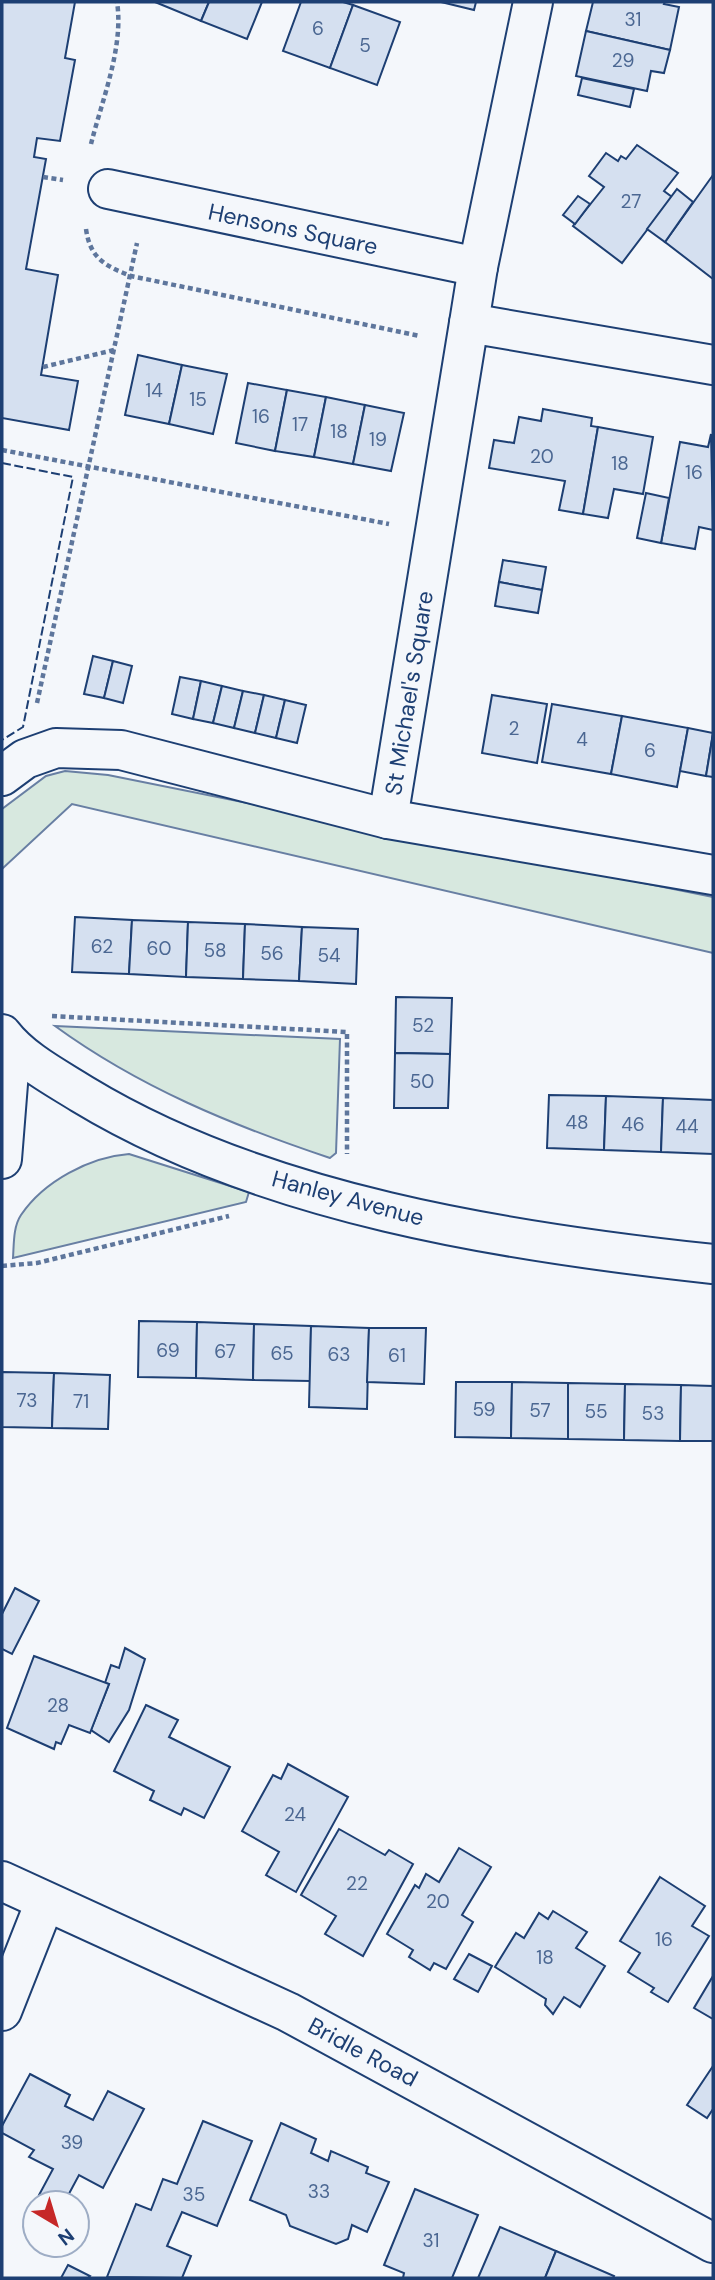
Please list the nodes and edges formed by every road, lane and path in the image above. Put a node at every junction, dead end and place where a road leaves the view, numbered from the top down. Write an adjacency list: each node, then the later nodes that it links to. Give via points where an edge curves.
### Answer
1 (533, 2): 4 (street, St Michael's Square)
2 (108, 189): 3 (street, Hensons Square)
3 (146, 198): 4 (street, Hensons Square); 5 (path)
4 (478, 267): 6 (street, St Michael's Square)
5 (131, 276): 6 (path); 7 (path)
6 (467, 335): 8 (street); 12 (street, St Michael's Square)
7 (114, 350): 9 (path); 11 (path)
8 (713, 365)
9 (43, 367)
10 (2, 450): 11 (path)
11 (87, 466): 12 (path); 13 (path)
12 (435, 533): 14 (street, St Michael's Square)
13 (13, 767): 14 (street, via 56,748 121,750)
14 (388, 819): 15 (street, St Michael's Square)
15 (713, 875)
16 (43, 1015): 19 (path, via 347,1032)
17 (6, 1040): 18 (street, Hanley Avenue); 19 (street, Hanley Avenue, via 60,1081 145,1130 190,1150)
18 (2, 1159)
19 (347, 1202): 21 (street, Hanley Avenue, via 479,1232)
20 (240, 1213): 22 (path, via 37,1263)
21 (713, 1264)
22 (2, 1266)
23 (2, 1881): 24 (street, Bridle Road)
24 (45, 1902): 25 (street); 26 (street, Bridle Road, via 288,2012)
25 (2, 2011)
26 (713, 2243)

